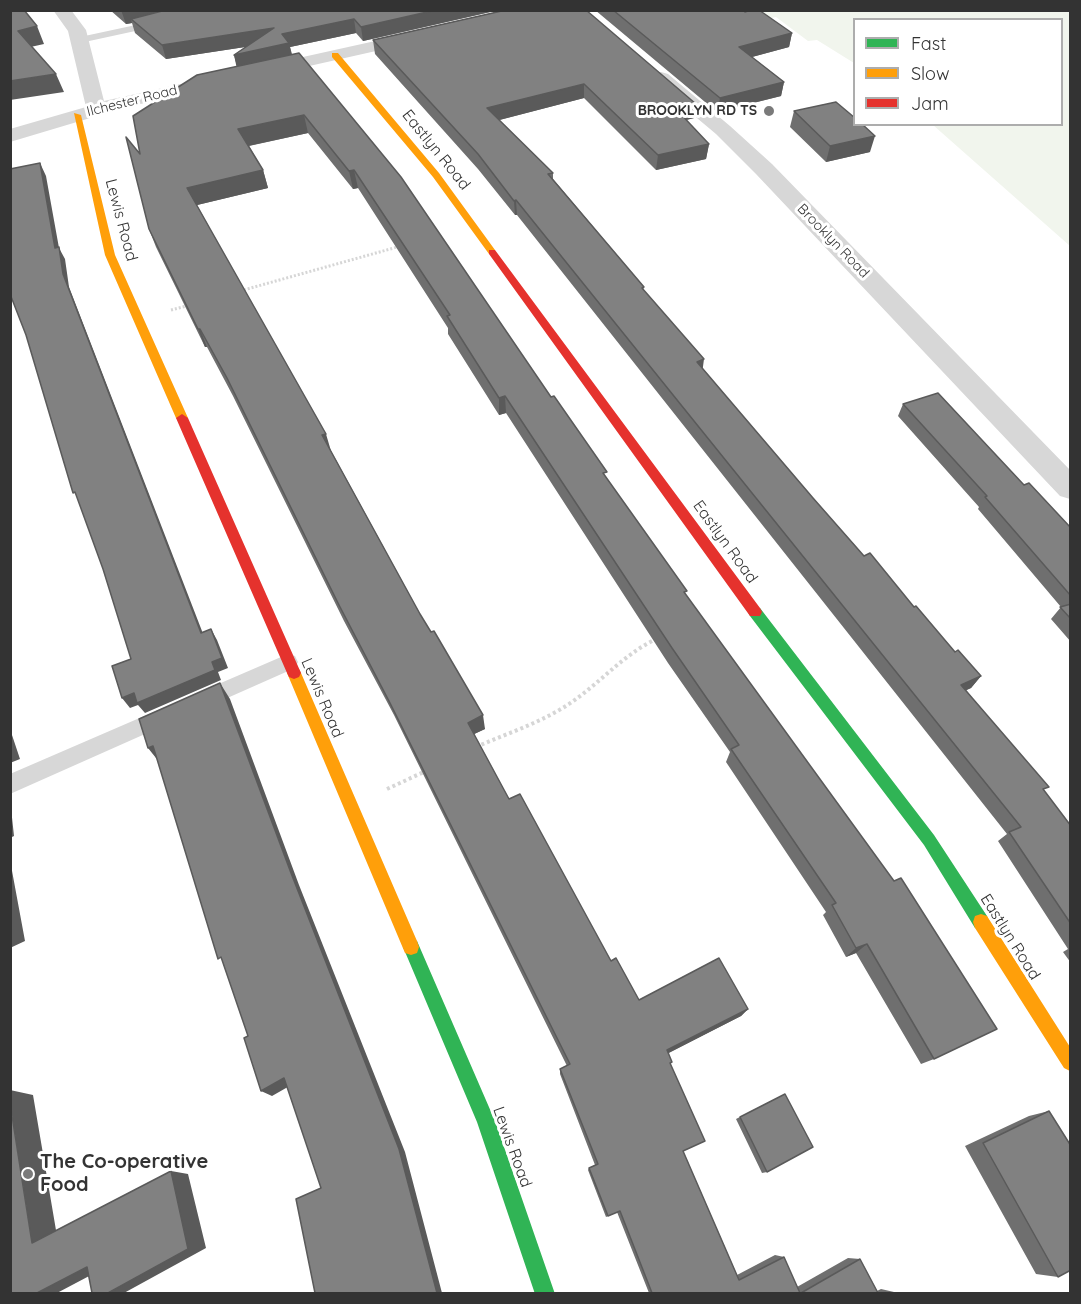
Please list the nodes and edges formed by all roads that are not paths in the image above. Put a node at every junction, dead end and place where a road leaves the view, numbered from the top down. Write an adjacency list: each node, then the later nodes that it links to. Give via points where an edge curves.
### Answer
1 (61, 10): 4 (street, via 76,26)
2 (172, 20): 4 (lane)
3 (436, 33): 5 (street, Ilchester Road)
4 (80, 40): 7 (street)
5 (335, 55): 7 (street, Ilchester Road); 13 (street, Eastlyn Road, via 436,175 746,600 929,840)
6 (644, 63): 10 (street, Brooklyn Road, via 764,169)
7 (96, 109): 8 (street, Ilchester Road)
8 (77, 115): 9 (street, Ilchester Road); 11 (street, Lewis Road, via 110,255)
9 (10, 136)
10 (1071, 488)
11 (288, 662): 12 (lane); 14 (street, Lewis Road, via 486,1121)
12 (10, 784)
13 (1071, 1062)
14 (545, 1293)

